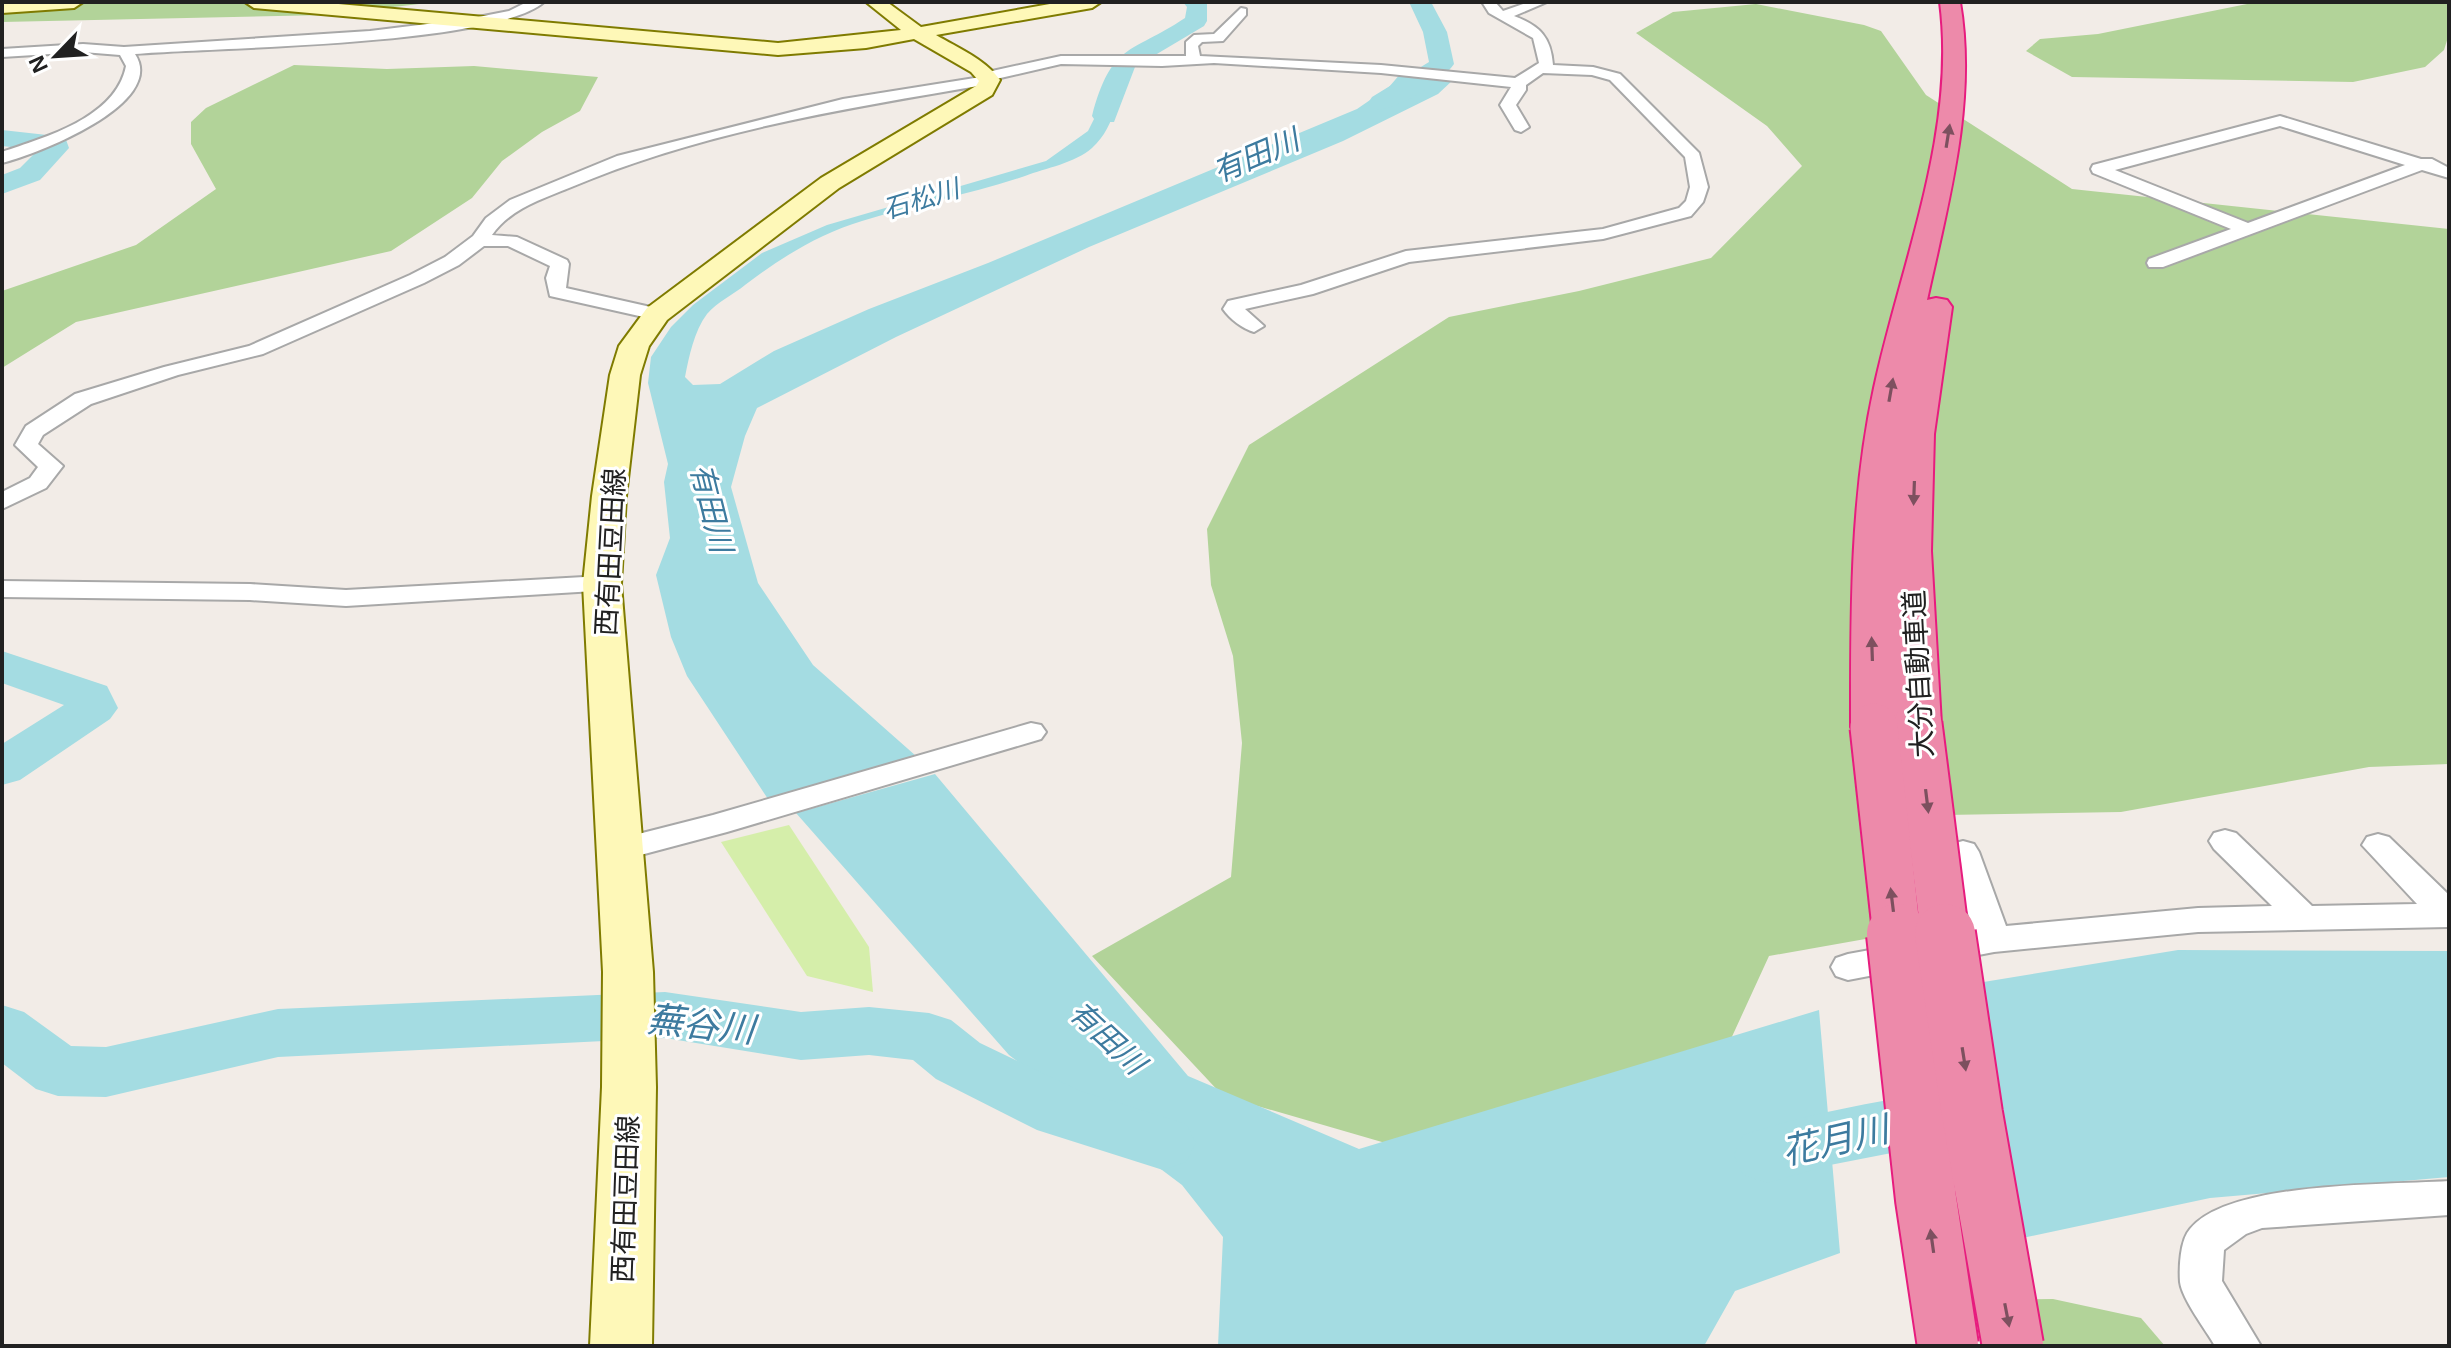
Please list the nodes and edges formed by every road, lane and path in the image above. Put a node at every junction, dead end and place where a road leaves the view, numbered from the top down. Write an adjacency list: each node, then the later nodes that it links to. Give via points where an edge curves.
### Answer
1 (74, 2): 10 (main road)
2 (254, 2): 13 (main road)
3 (538, 2): 13 (street, via 516,14)
4 (875, 2): 14 (main road)
5 (1092, 2): 14 (main road)
6 (1488, 2): 12 (street)
7 (1541, 2): 12 (street)
8 (1950, 2): 34 (highway, 大分自動車道, one-way to 8, via 1871,588 1877,502 1890,391 1948,142 1955,50)
9 (1967, 2): 34 (highway, 大分自動車道, one-way to 34, via 1973,14 1978,82 1916,434)
10 (2, 7)
11 (1241, 12): 17 (street, via 1218,38 1199,38 1191,45)
12 (1504, 15): 18 (street, via 1535,30 1545,45)
13 (477, 23): 14 (main road, via 778,49); 15 (street)
14 (917, 33): 19 (main road)
15 (124, 51): 16 (street); 23 (street, via 134,67 129,85 95,119)
16 (2, 53)
17 (1194, 60): 19 (street, via 1061,60); 20 (street, via 1381,69)
18 (1543, 69): 20 (street); 30 (street, via 1615,77 1693,156 1699,187 1685,212 1603,234 1406,257 1306,290 1235,305 1233,309)
19 (989, 78): 27 (street, via 843,104 623,159 516,204 492,222); 29 (main road, 西有田豆田線, via 984,90 830,183)
20 (1518, 83): 21 (street, via 1508,105)
21 (1521, 127)
22 (2449, 155): 24 (street)
23 (2, 158)
24 (2422, 165): 25 (street); 26 (street); 26 (street, via 2280,121 2099,169)
25 (2449, 173)
26 (2247, 229): 28 (street)
27 (480, 240): 29 (street, via 511,241 560,264 557,292); 31 (street, via 417,279 256,350 83,399 34,431 26,445 51,466 38,483)
28 (2156, 263)
29 (657, 314): 32 (main road, 西有田豆田線, via 634,346 625,375)
30 (1254, 326)
31 (2, 502)
32 (602, 584): 33 (street, via 346,598); 38 (main road, 西有田豆田線)
33 (2, 589)
34 (1896, 725): 45 (highway, 大分自動車道, one-way to 34, bridge, via 1921,1154); 46 (highway, 大分自動車道, one-way to 46, bridge, via 1933,855)
35 (1031, 732): 38 (street)
36 (2225, 841): 40 (street)
37 (2378, 845): 40 (street, via 2449,915)
38 (618, 850): 44 (main road, 西有田豆田線, via 628,972 629,1087)
39 (1963, 852): 41 (street)
40 (2304, 918): 41 (street, via 2198,920)
41 (1994, 940): 42 (street)
42 (1848, 967)
43 (2449, 1198): 47 (street, via 2262,1211 2232,1221 2204,1241 2201,1284)
44 (621, 1346)
45 (1948, 1346)
46 (2013, 1346)
47 (2239, 1346)

